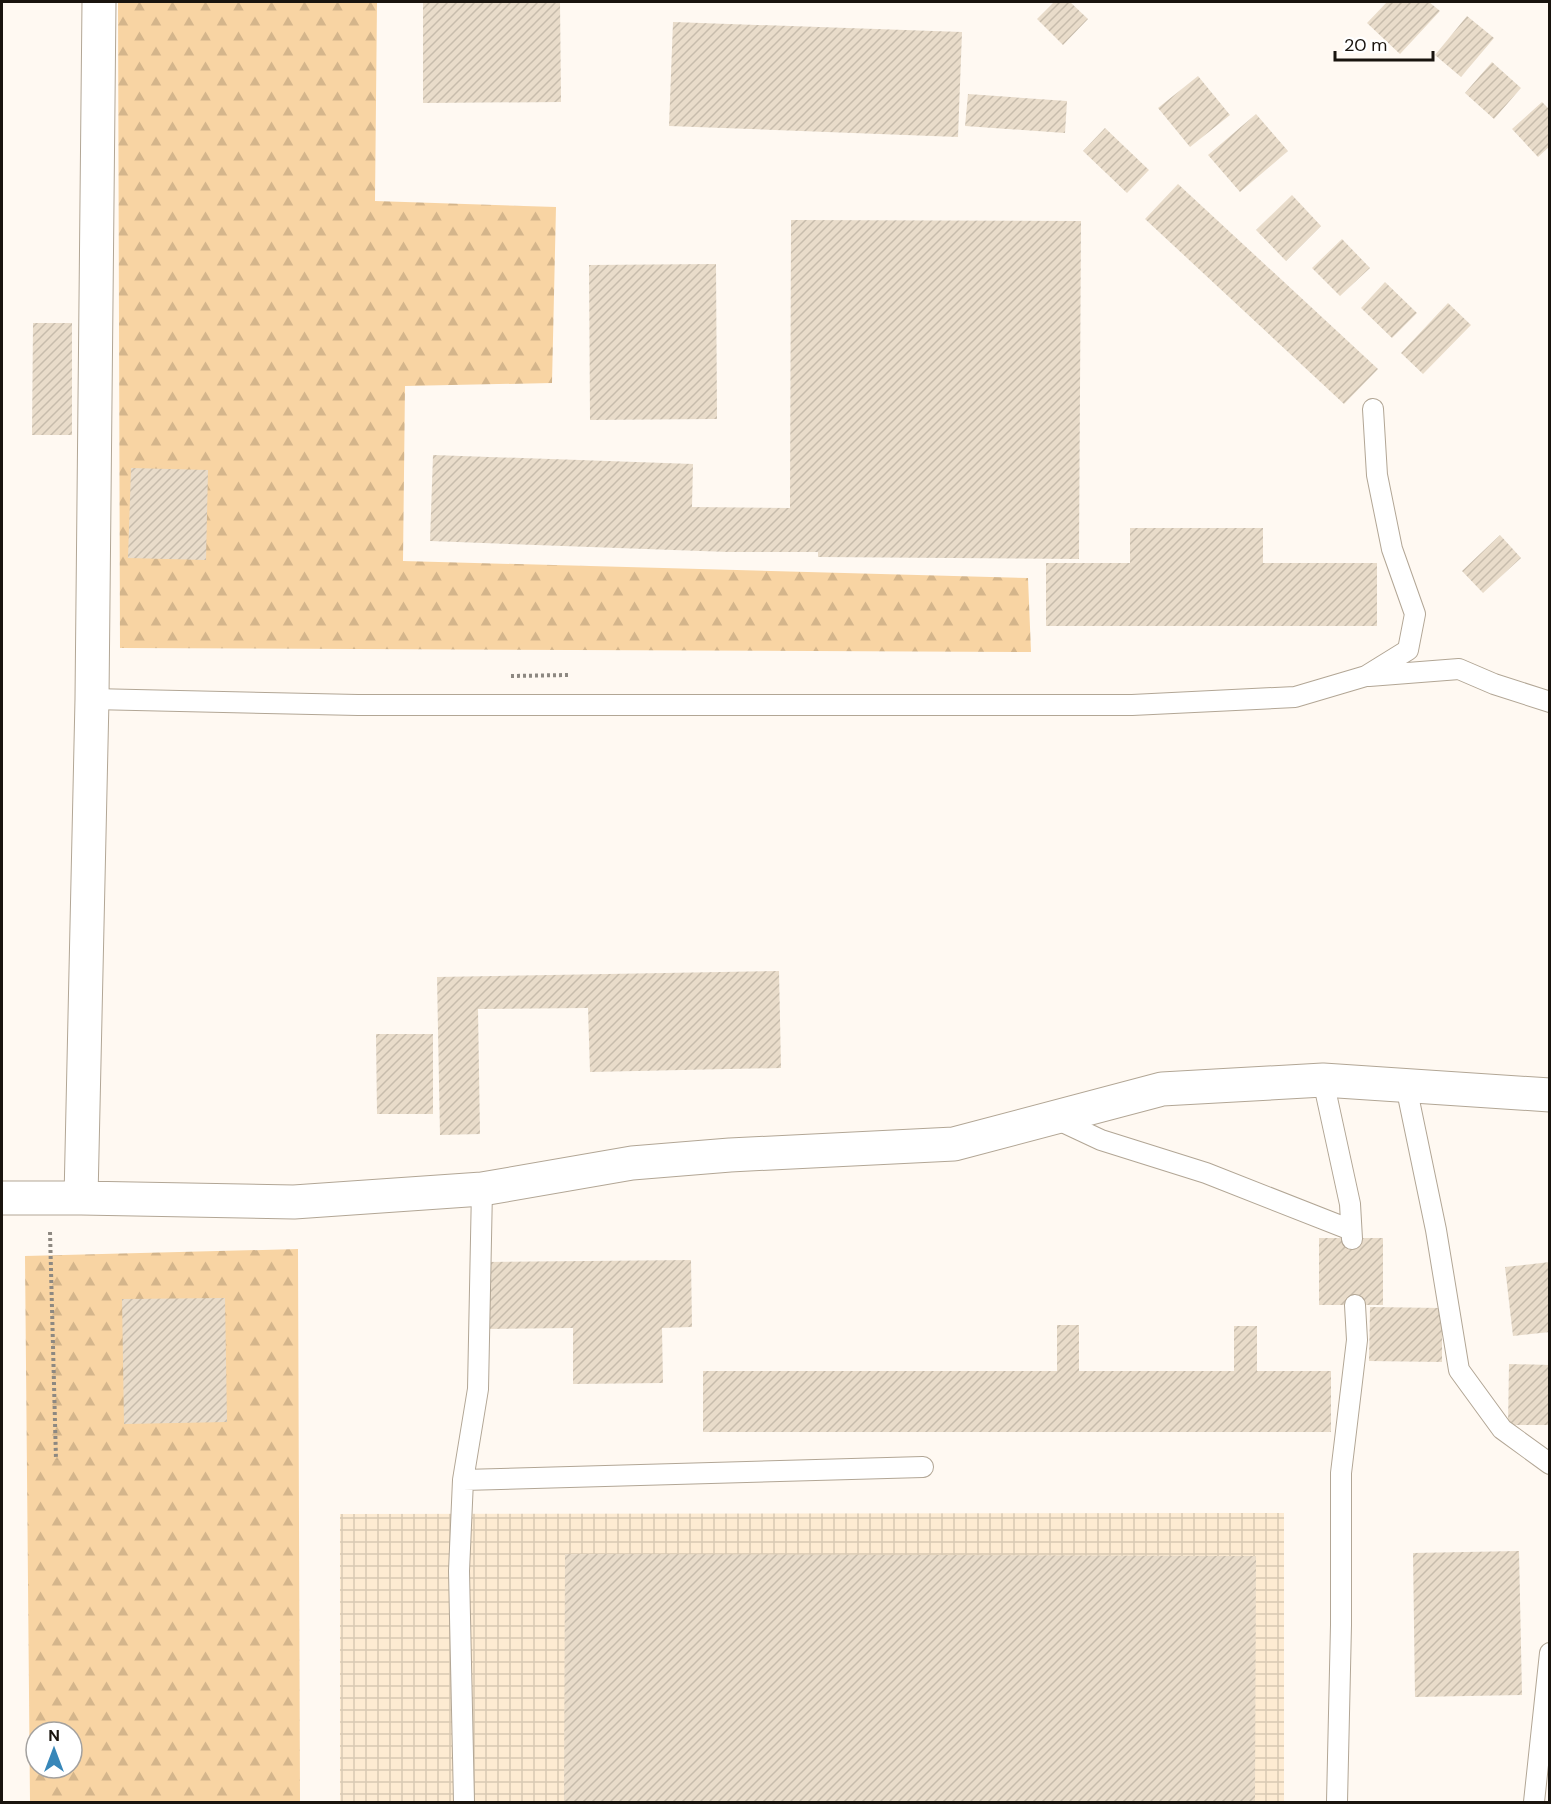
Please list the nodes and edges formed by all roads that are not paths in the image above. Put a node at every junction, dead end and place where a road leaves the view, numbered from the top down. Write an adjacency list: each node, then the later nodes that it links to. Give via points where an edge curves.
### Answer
1 (99, 2): 4 (street)
2 (1373, 409): 3 (lane, via 1377,475 1392,549 1415,615 1407,650)
3 (1366, 676): 4 (lane, via 1295,697 1132,705 358,705); 5 (lane, via 1459,669)
4 (92, 699): 12 (street)
5 (1550, 702)
6 (1323, 1080): 7 (street); 9 (street, via 1162,1089); 9 (lane, via 1350,1204 1351,1234 1206,1173 1101,1140)
7 (1406, 1086): 8 (street); 14 (lane, via 1436,1230 1459,1370 1502,1429)
8 (1550, 1095)
9 (1054, 1118): 10 (street, via 954,1144 632,1163)
10 (482, 1189): 12 (street, via 294,1202); 16 (lane, via 478,1389)
11 (2, 1198): 12 (street)
12 (81, 1198)
13 (1355, 1305): 19 (lane, via 1357,1340 1341,1473)
14 (1550, 1464)
15 (923, 1467): 16 (lane)
16 (463, 1480): 18 (lane, via 459,1571)
17 (1550, 1653): 20 (lane)
18 (464, 1803)
19 (1337, 1803)
20 (1534, 1803)

